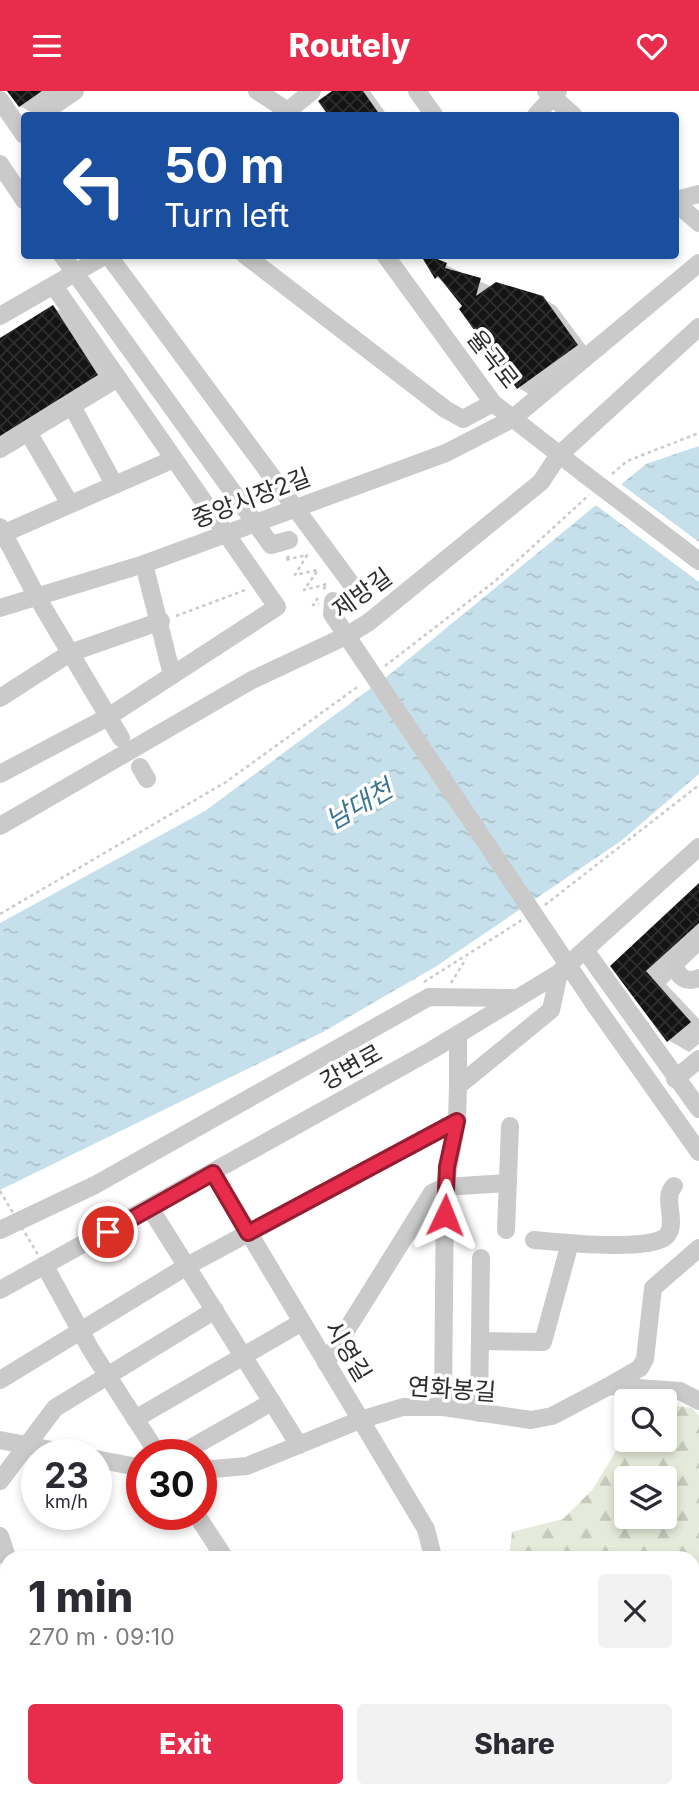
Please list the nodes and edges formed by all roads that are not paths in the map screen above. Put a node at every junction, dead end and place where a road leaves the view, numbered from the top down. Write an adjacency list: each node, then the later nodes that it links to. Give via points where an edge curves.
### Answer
1 (75, 91): 8 (street)
2 (257, 91): 9 (street)
3 (277, 91): 10 (street)
4 (312, 91): 11 (street)
5 (417, 91): 12 (street)
6 (551, 93): 13 (street); 14 (street)
7 (0, 100): 15 (street)
8 (44, 112)
9 (284, 112)
10 (286, 112)
11 (289, 112)
12 (433, 112)
13 (538, 112)
14 (570, 112)
15 (21, 127)
16 (0, 164): 18 (street)
17 (699, 194): 19 (street)
18 (21, 196)
19 (679, 200)
20 (679, 204): 21 (street)
21 (699, 223)
22 (65, 259): 28 (street)
23 (100, 259): 28 (street)
24 (110, 259): 42 (street)
25 (251, 259): 33 (street, via 445,409 463,419)
26 (388, 259): 33 (street, 율곡로)
27 (699, 263): 35 (street, 중앙시장2길)
28 (75, 274): 29 (street); 43 (street)
29 (54, 286): 30 (street); 32 (street)
30 (0, 316)
31 (699, 327): 38 (street, 제방길)
32 (118, 378): 34 (street); 39 (street)
33 (493, 403): 35 (street, 율곡로)
34 (72, 406): 36 (street); 40 (street)
35 (513, 419): 38 (street, 율곡로); 42 (street, 중앙시장2길, via 446,453)
36 (29, 432): 37 (street); 41 (street)
37 (0, 449)
38 (558, 456): 47 (street, 율곡로, bridge); 60 (street, 제방길, via 541,482 369,622 252,680)
39 (174, 459): 40 (street); 45 (street)
40 (114, 484): 41 (street)
41 (70, 504): 44 (street)
42 (295, 506): 43 (street, 중앙시장2길); 50 (street)
43 (254, 522): 45 (street, 중앙시장2길); 46 (street, via 271,545)
44 (1, 532): 49 (street)
45 (226, 534): 48 (street, 중앙시장2길); 55 (street, via 277,607)
46 (290, 546)
47 (699, 561)
48 (144, 564): 49 (street, 중앙시장2길); 53 (street)
49 (37, 597): 52 (street, 중앙시장2길); 54 (street)
50 (361, 597)
51 (333, 601): 74 (street, bridge, via 332,614)
52 (0, 608)
53 (161, 621): 54 (street); 55 (street)
54 (70, 653): 56 (street); 57 (street)
55 (172, 675): 57 (street)
56 (0, 698)
57 (107, 717): 58 (street); 59 (street)
58 (121, 738)
59 (0, 774)
60 (0, 827)
61 (699, 847): 63 (street, 강변로)
62 (699, 940): 65 (street, via 675,965 681,978)
63 (585, 950): 64 (street, 강변로); 69 (street)
64 (558, 973): 66 (street, 강변로); 70 (street, via 551,1010)
65 (699, 978)
66 (517, 998): 67 (street, 강변로); 80 (street, via 429,997 95,1185)
67 (458, 1034): 70 (street); 75 (street, 강변로)
68 (699, 1059): 69 (street)
69 (675, 1079): 71 (street)
70 (458, 1086): 72 (street)
71 (699, 1109)
72 (457, 1121): 78 (street); 82 (street)
73 (510, 1126): 76 (street)
74 (699, 1152)
75 (213, 1173): 79 (street, 강변로); 82 (street, 시영길)
76 (507, 1183): 78 (street); 81 (street)
77 (674, 1186): 84 (street, via 669,1194 671,1225 660,1241)
78 (445, 1187): 95 (street, via 429,1198); 101 (street)
79 (150, 1208): 87 (street); 88 (street, 강변로)
80 (0, 1230)
81 (506, 1230)
82 (248, 1233): 87 (street); 91 (street, 시영길)
83 (534, 1240): 84 (street)
84 (570, 1243): 93 (street, via 543,1342)
85 (699, 1248): 98 (street, via 653,1288 645,1359 640,1368)
86 (481, 1258): 93 (street)
87 (187, 1266): 90 (street); 92 (street)
88 (46, 1268): 89 (street, 강변로); 92 (street)
89 (0, 1290)
90 (215, 1310): 94 (street); 96 (street)
91 (302, 1322): 94 (street); 95 (street, 시영길)
92 (81, 1332): 96 (street); 97 (street)
93 (480, 1341): 102 (street)
94 (243, 1355): 100 (street); 103 (street)
95 (326, 1363): 104 (street, 시영길)
96 (107, 1376): 103 (street); 105 (street, via 55,1408)
97 (0, 1380)
98 (609, 1386): 99 (street, 연화봉길, via 680,1391); 102 (street, 연화봉길, via 540,1419)
99 (699, 1401)
100 (272, 1402): 107 (street); 110 (street)
101 (443, 1407): 102 (street, 연화봉길); 104 (street, 연화봉길, via 403,1407)
102 (479, 1413)
103 (135, 1419): 106 (street)
104 (360, 1420): 110 (street, 연화봉길); 116 (street, 시영길, via 426,1528)
105 (32, 1439)
106 (148, 1439)
107 (207, 1439)
108 (0, 1440): 109 (street)
109 (21, 1444)
110 (299, 1445): 112 (street, 연화봉길, via 247,1466)
111 (21, 1453): 113 (street)
112 (217, 1469)
113 (0, 1481)
114 (206, 1530): 115 (street)
115 (220, 1551)
116 (432, 1551)

